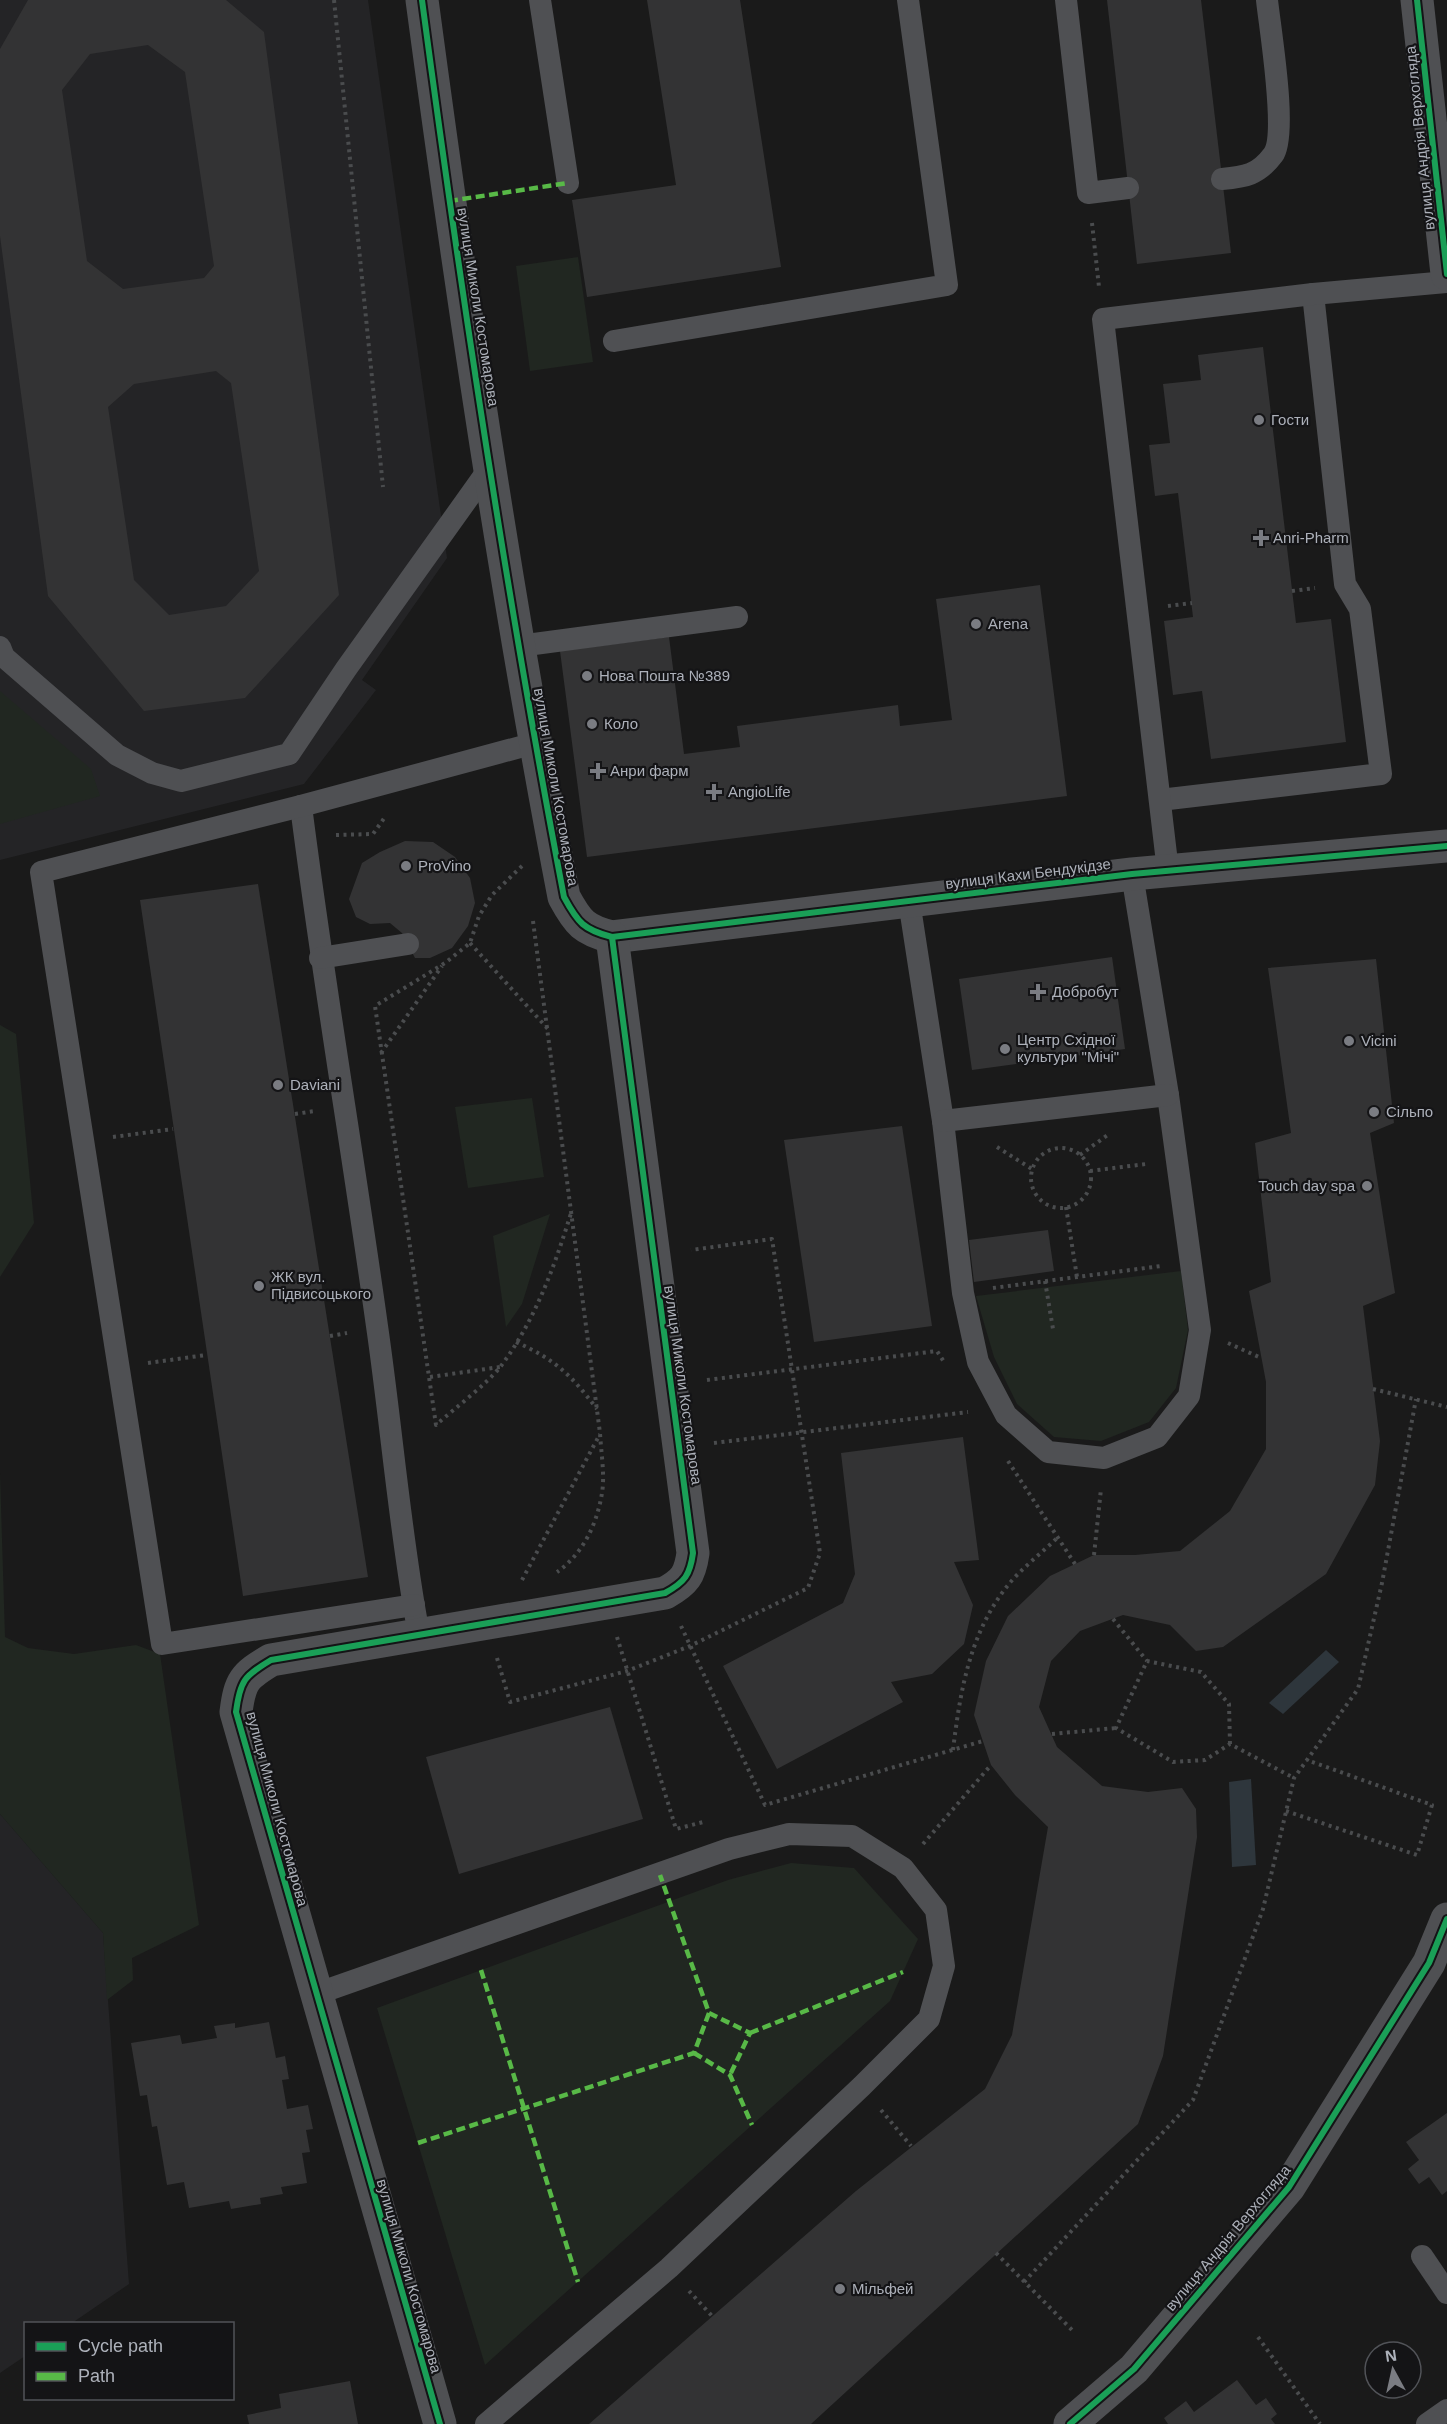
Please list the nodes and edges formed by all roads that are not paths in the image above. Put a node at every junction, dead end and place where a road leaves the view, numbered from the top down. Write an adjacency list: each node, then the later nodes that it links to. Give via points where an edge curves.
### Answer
1 (422, 0): 14 (street, вулиця Миколи Костомарова)
2 (540, 0): 8 (lane)
3 (908, 0): 13 (lane, via 947,285)
4 (1066, 0): 9 (lane, via 1088,193)
5 (1267, 0): 7 (lane, via 1280,118 1275,154 1251,176)
6 (1416, 0): 10 (street, вулиця Андрія Верхогляда)
7 (1222, 179)
8 (568, 183)
9 (1128, 188)
10 (1447, 274)
11 (1447, 282): 12 (lane)
12 (1313, 294): 19 (lane, via 1103,319); 19 (lane, via 1346,584 1360,609 1381,774)
13 (614, 341)
14 (491, 466): 16 (street, вулиця Миколи Костомарова); 17 (lane, via 289,754 181,781 152,772 117,755 4,657)
15 (737, 618): 16 (lane)
16 (519, 646): 18 (street, вулиця Миколи Костомарова)
17 (0, 647)
18 (535, 743): 20 (lane); 25 (street, вулиця Миколи Костомарова, via 564,897 576,919 591,932)
19 (1160, 800): 22 (lane)
20 (301, 806): 27 (lane); 30 (lane, via 40,872 162,1644)
21 (1447, 846): 22 (street, вулиця Кахи Бендукідзе)
22 (1168, 871): 23 (street, вулиця Кахи Бендукідзе)
23 (1132, 874): 24 (street, вулиця Кахи Бендукідзе); 28 (lane)
24 (909, 901): 25 (street, вулиця Кахи Бендукідзе); 29 (lane)
25 (612, 937): 30 (street, вулиця Миколи Костомарова, via 693,1553 691,1570 680,1585 665,1593 606,1603)
26 (408, 944): 27 (lane)
27 (320, 958): 30 (lane, via 378,1328)
28 (1168, 1095): 29 (lane); 29 (lane, via 1200,1330 1190,1396 1157,1437 1104,1458 1047,1452 1006,1415 978,1362 963,1293)
29 (943, 1121)
30 (416, 1620): 32 (street, вулиця Миколи Костомарова, via 271,1660 252,1671 239,1688 236,1712)
31 (1447, 1919): 38 (street, вулиця Андрія Верхогляда, via 1429,1963 1290,2187 1134,2369)
32 (316, 1994): 36 (street, вулиця Миколи Костомарова); 37 (lane, via 729,1849 789,1834 852,1836 903,1868 936,1910 944,1966 929,2019 669,2268)
33 (1422, 2256): 34 (lane)
34 (1447, 2293)
35 (1447, 2410): 39 (lane)
36 (440, 2424)
37 (486, 2424)
38 (1070, 2424)
39 (1428, 2424)

